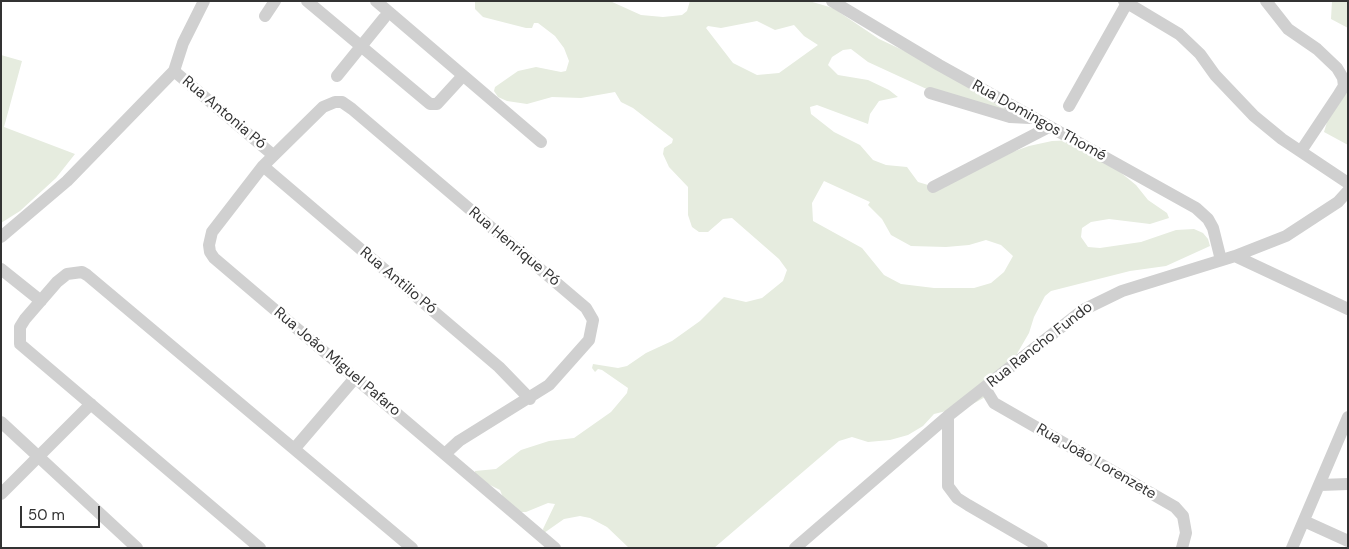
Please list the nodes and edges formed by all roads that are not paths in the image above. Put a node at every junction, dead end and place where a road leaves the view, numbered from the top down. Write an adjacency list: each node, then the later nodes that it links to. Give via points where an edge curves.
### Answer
1 (204, 1): 11 (street, via 183,43)
2 (276, 1): 8 (street)
3 (307, 1): 10 (street)
4 (376, 1): 18 (street)
5 (832, 1): 16 (street, Rua Domingos Thomé)
6 (1266, 1): 19 (street, via 1288,29 1317,49 1343,78 1340,94)
7 (1125, 2): 15 (street); 19 (street, via 1179,34 1254,116)
8 (265, 16)
9 (384, 18): 10 (street)
10 (360, 48): 12 (street); 13 (street, via 430,104 437,104)
11 (174, 71): 20 (street, Rua Antonia Pó); 25 (street, via 67,181)
12 (336, 76)
13 (459, 80)
14 (930, 93): 16 (street, via 1010,117)
15 (1069, 106)
16 (1035, 119): 17 (street, Rua Domingos Thomé)
17 (1049, 127): 23 (street); 27 (street, Rua Domingos Thomé, via 1196,208 1213,228)
18 (542, 142)
19 (1300, 151): 22 (street)
20 (273, 154): 21 (street, Rua João Miguel Pafaro); 33 (street, Rua Henrique Pó, via 323,107 342,102 586,308 593,320 589,340 549,385)
21 (263, 166): 31 (street, Rua João Miguel Pafaro, via 212,232 210,252); 33 (street, Rua Antilio Pó, via 500,367)
22 (1348, 183)
23 (933, 187)
24 (1348, 191): 26 (street, Rua Rancho Fundo, via 1338,202 1286,236)
25 (1, 237)
26 (1235, 256): 27 (street, Rua Rancho Fundo); 30 (street)
27 (1221, 260): 32 (street, Rua Rancho Fundo, via 1102,298 1058,328)
28 (1, 268): 29 (street)
29 (41, 301): 34 (street, via 20,327 20,344); 38 (street, via 67,274 87,274)
30 (1348, 309)
31 (355, 378): 38 (street); 39 (street, Rua João Miguel Pafaro)
32 (985, 388): 35 (street, Rua Rancho Fundo); 52 (street, Rua João Lorenzete, via 994,403 1175,507 1183,516 1186,533)
33 (530, 399): 39 (street, Rua Henrique Pó, via 459,441)
34 (91, 404): 40 (street); 47 (street)
35 (948, 416): 50 (street, Rua Rancho Fundo); 51 (street, via 948,486 957,498)
36 (1348, 417): 42 (street)
37 (1, 422): 40 (street)
38 (295, 448): 48 (street)
39 (446, 453): 49 (street, Rua João Miguel Pafaro)
40 (38, 456): 43 (street); 46 (street)
41 (1348, 484): 42 (street)
42 (1320, 485): 44 (street)
43 (1, 494)
44 (1304, 521): 45 (street); 53 (street)
45 (1348, 540)
46 (137, 548)
47 (260, 548)
48 (412, 548)
49 (555, 548)
50 (794, 548)
51 (1042, 548)
52 (1182, 548)
53 (1292, 548)

